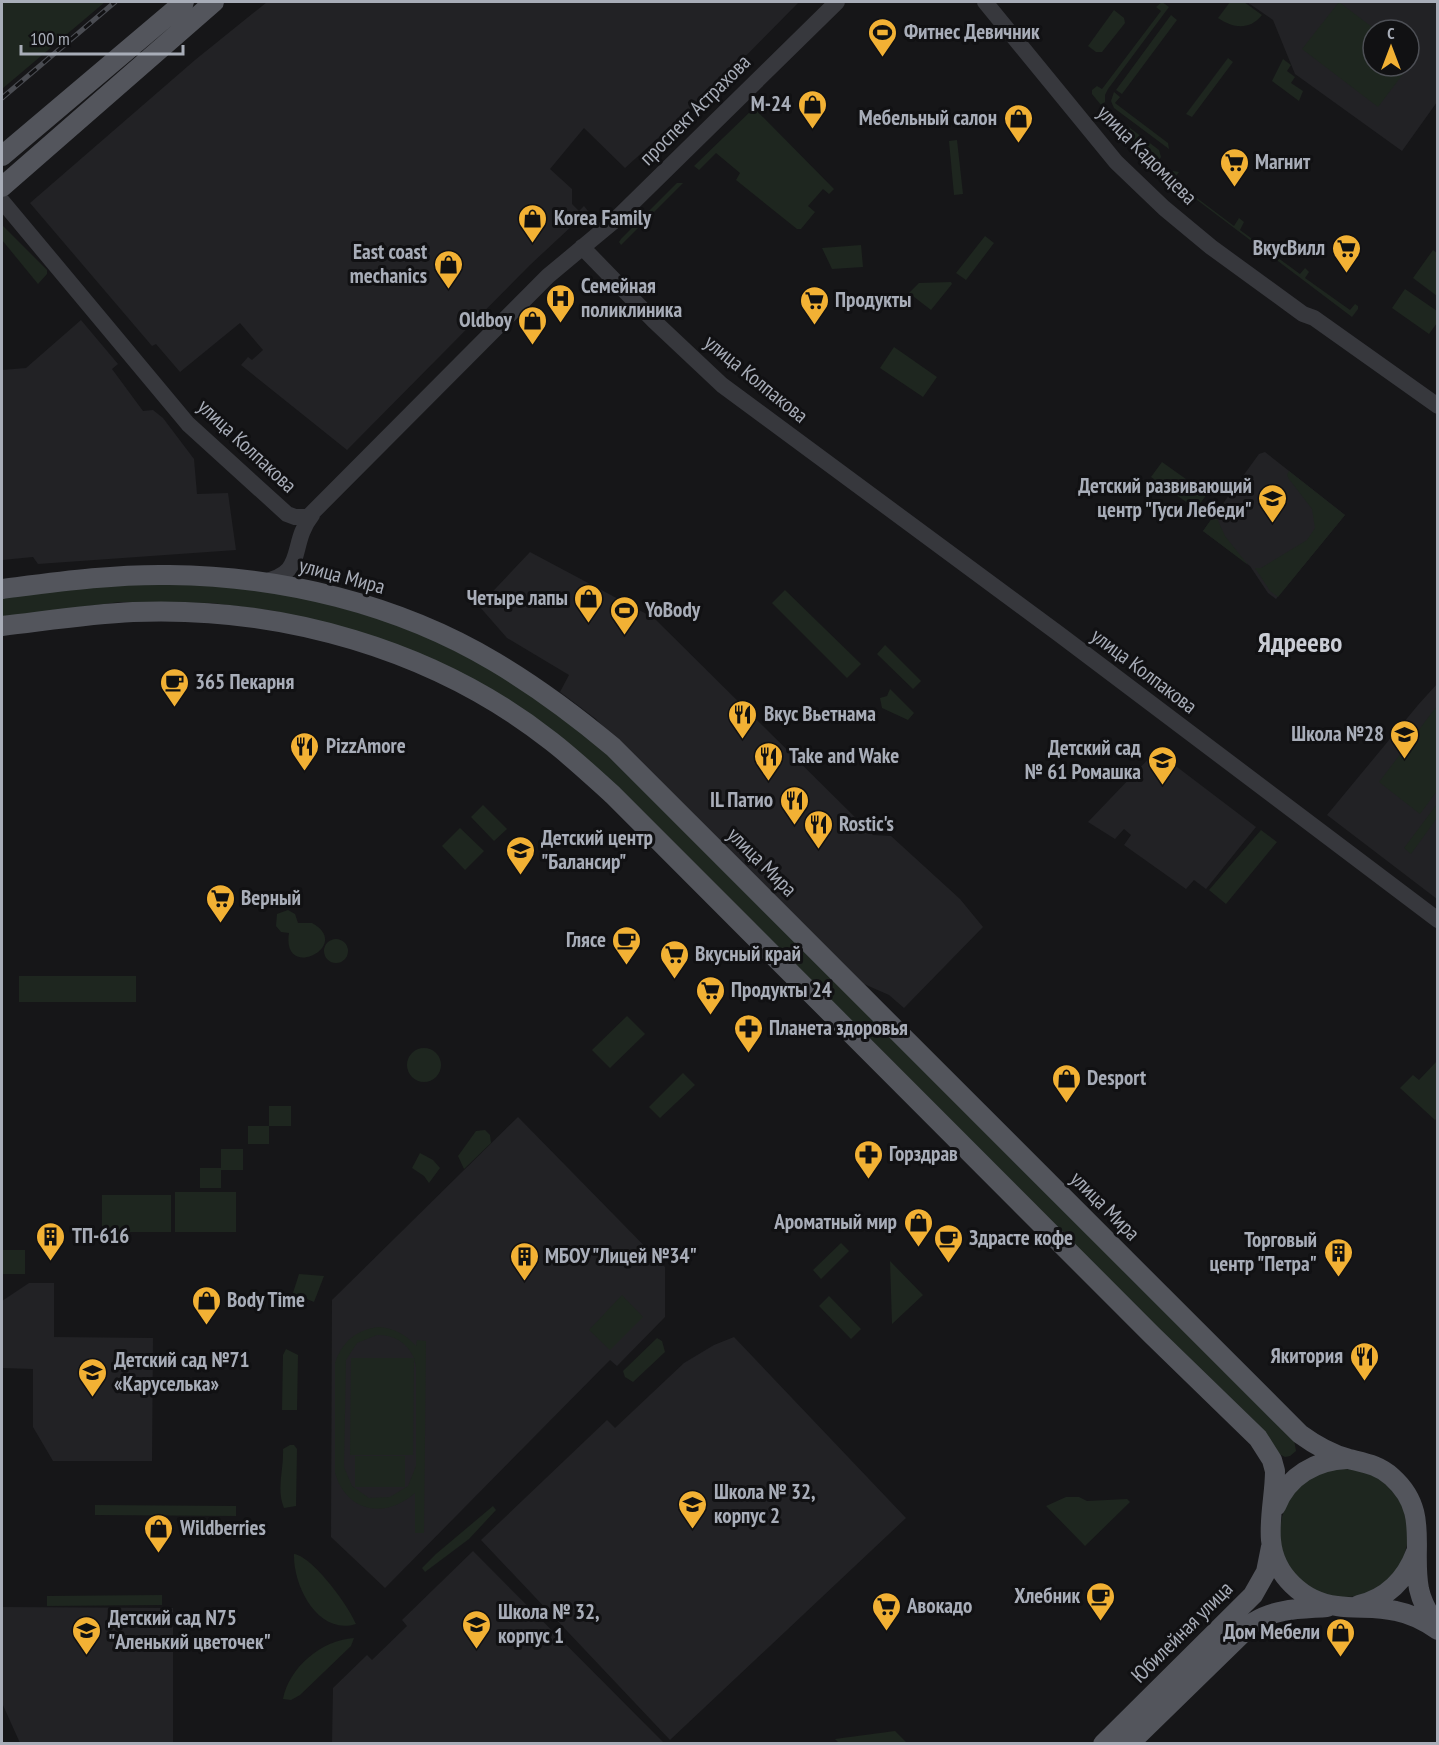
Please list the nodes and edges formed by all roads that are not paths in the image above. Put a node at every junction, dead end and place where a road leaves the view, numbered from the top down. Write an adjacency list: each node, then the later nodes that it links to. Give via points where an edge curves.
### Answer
1 (184, 2): 5 (main road)
2 (214, 2): 6 (main road)
3 (837, 2): 8 (street, проспект Астрахова, via 628,208)
4 (985, 2): 9 (street, улица Кадомцева, via 1116,162 1211,247)
5 (2, 156)
6 (2, 187)
7 (2, 201): 12 (street, улица Колпакова, via 188,424)
8 (582, 247): 13 (street, улица Колпакова, via 464,359); 20 (street, улица Колпакова, via 722,385)
9 (1303, 314): 10 (street, улица Кадомцева); 11 (street, улица Кадомцева, via 1309,324)
10 (1437, 406)
11 (1437, 419)
12 (287, 514): 13 (street, улица Колпакова, via 299,518); 14 (street)
13 (312, 515): 14 (street)
14 (298, 539): 15 (street)
15 (295, 558): 16 (street, via 283,575); 18 (street, via 301,578)
16 (261, 582): 17 (main road, улица Мира, via 130,575); 18 (main road, улица Мира)
17 (2, 589)
18 (318, 593): 21 (main road, улица Мира, via 414,623 484,656 544,694 613,747 1300,1434 1313,1444)
19 (2, 626): 22 (main road, улица Мира, via 163,612 208,613 289,624 369,644 409,659 475,691 536,730 613,795 1258,1438 1275,1471)
20 (1437, 920)
21 (1350, 1459): 22 (main road, улица Мира, via 1322,1463 1296,1476 1278,1499); 23 (main road, улица Мира, via 1373,1465 1400,1484 1414,1510)
22 (1271, 1534): 24 (main road, улица Мира, via 1274,1556 1288,1581 1311,1599); 26 (main road, Юбилейная улица, via 1269,1563 1253,1594)
23 (1418, 1538): 24 (main road, улица Мира, via 1403,1578 1381,1597); 25 (main road, улица Мира, via 1420,1591)
24 (1346, 1606): 25 (main road, улица Мира, via 1398,1611); 27 (main road, Юбилейная улица, via 1284,1610 1263,1616)
25 (1437, 1628)
26 (1102, 1743)
27 (1128, 1743)

